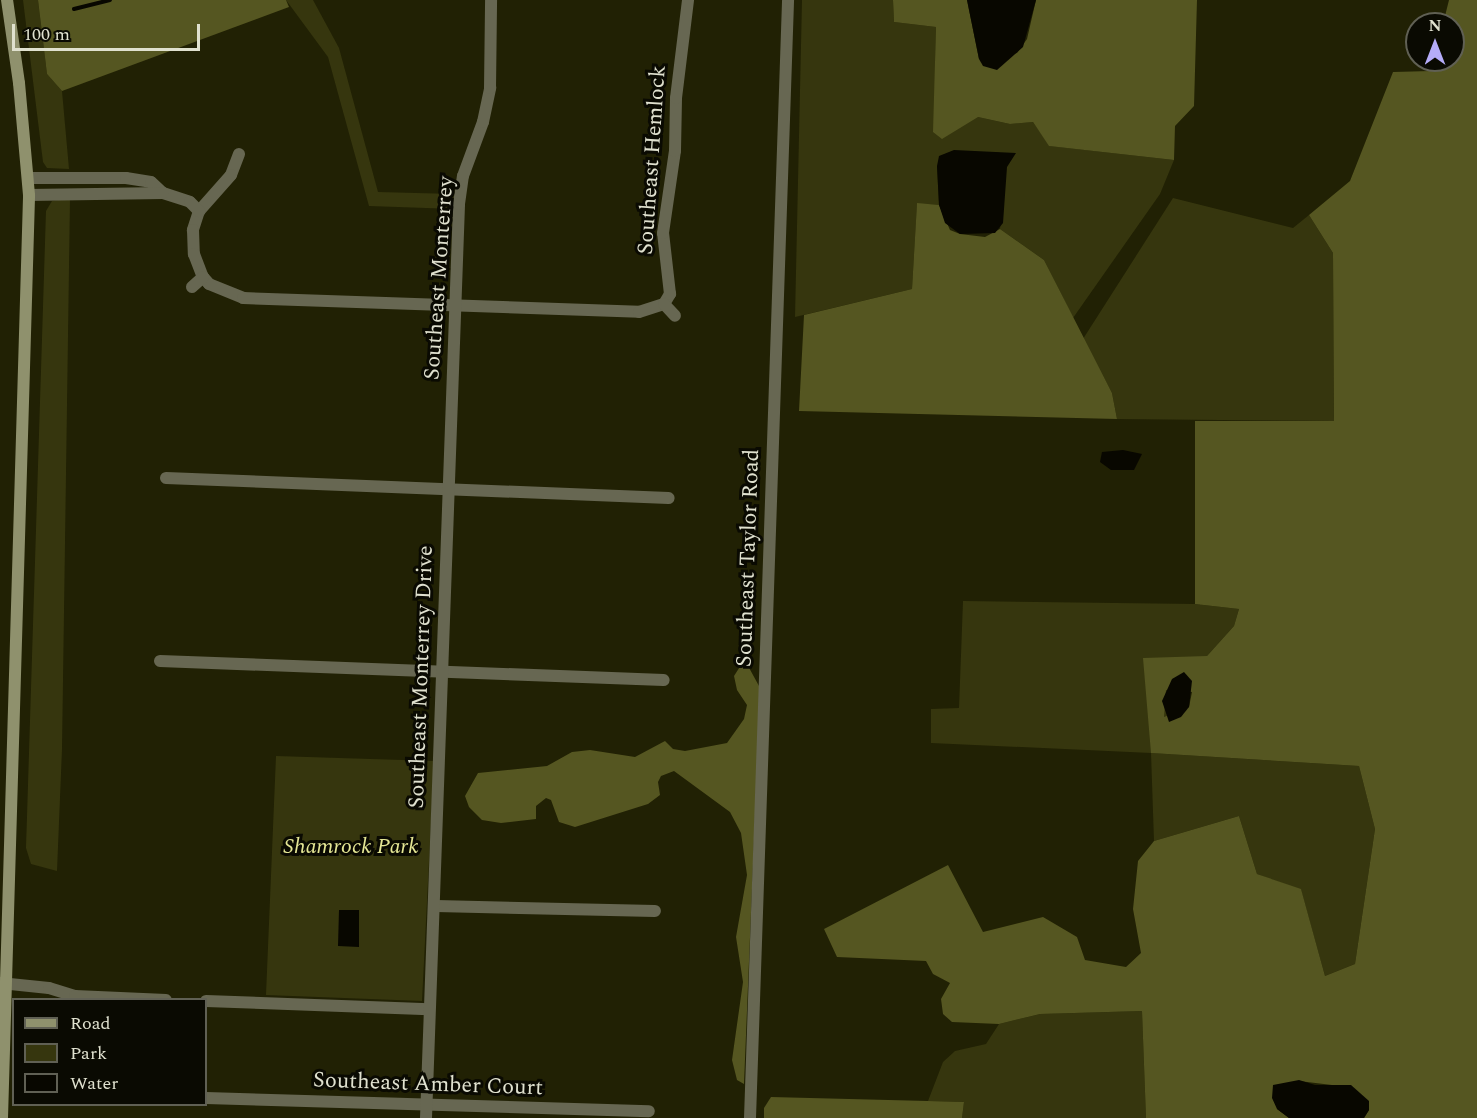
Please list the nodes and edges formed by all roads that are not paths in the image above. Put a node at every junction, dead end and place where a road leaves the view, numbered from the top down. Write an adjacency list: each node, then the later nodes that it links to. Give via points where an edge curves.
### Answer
1 (7, 0): 6 (main road)
2 (491, 0): 12 (street, Southeast Monterrey, via 490,88 483,122 463,176)
3 (688, 0): 13 (street, Southeast Hemlock, via 676,98 675,151 663,233 670,294)
4 (788, 0): 33 (street, Southeast Taylor Road)
5 (239, 154): 9 (street, via 231,175)
6 (28, 178): 7 (street, via 126,178 151,182); 8 (main road)
7 (163, 193): 8 (street); 9 (street, via 189,202)
8 (28, 195): 23 (main road)
9 (199, 211): 10 (street, via 193,230 194,254)
10 (202, 277): 11 (street); 12 (street, via 218,289 243,298)
11 (192, 287)
12 (456, 303): 13 (street, via 639,312); 16 (street, Southeast Monterrey)
13 (664, 304): 14 (street)
14 (675, 316)
15 (166, 478): 16 (street)
16 (448, 490): 17 (street); 19 (street, Southeast Monterrey Drive)
17 (669, 498)
18 (160, 661): 19 (street)
19 (441, 672): 20 (street); 21 (street, Southeast Monterrey Drive)
20 (664, 680)
21 (436, 906): 22 (street); 27 (street, Southeast Monterrey Drive)
22 (655, 911)
23 (3, 982): 24 (street); 26 (main road)
24 (69, 998)
25 (207, 1001): 27 (street)
26 (6, 1003): 31 (main road)
27 (429, 1009): 29 (street, Southeast Monterrey Drive)
28 (207, 1098): 29 (street, Southeast Amber Court)
29 (426, 1104): 30 (street, Southeast Amber Court); 32 (street, Southeast Monterrey Drive)
30 (649, 1111)
31 (2, 1118)
32 (426, 1118)
33 (750, 1118)

